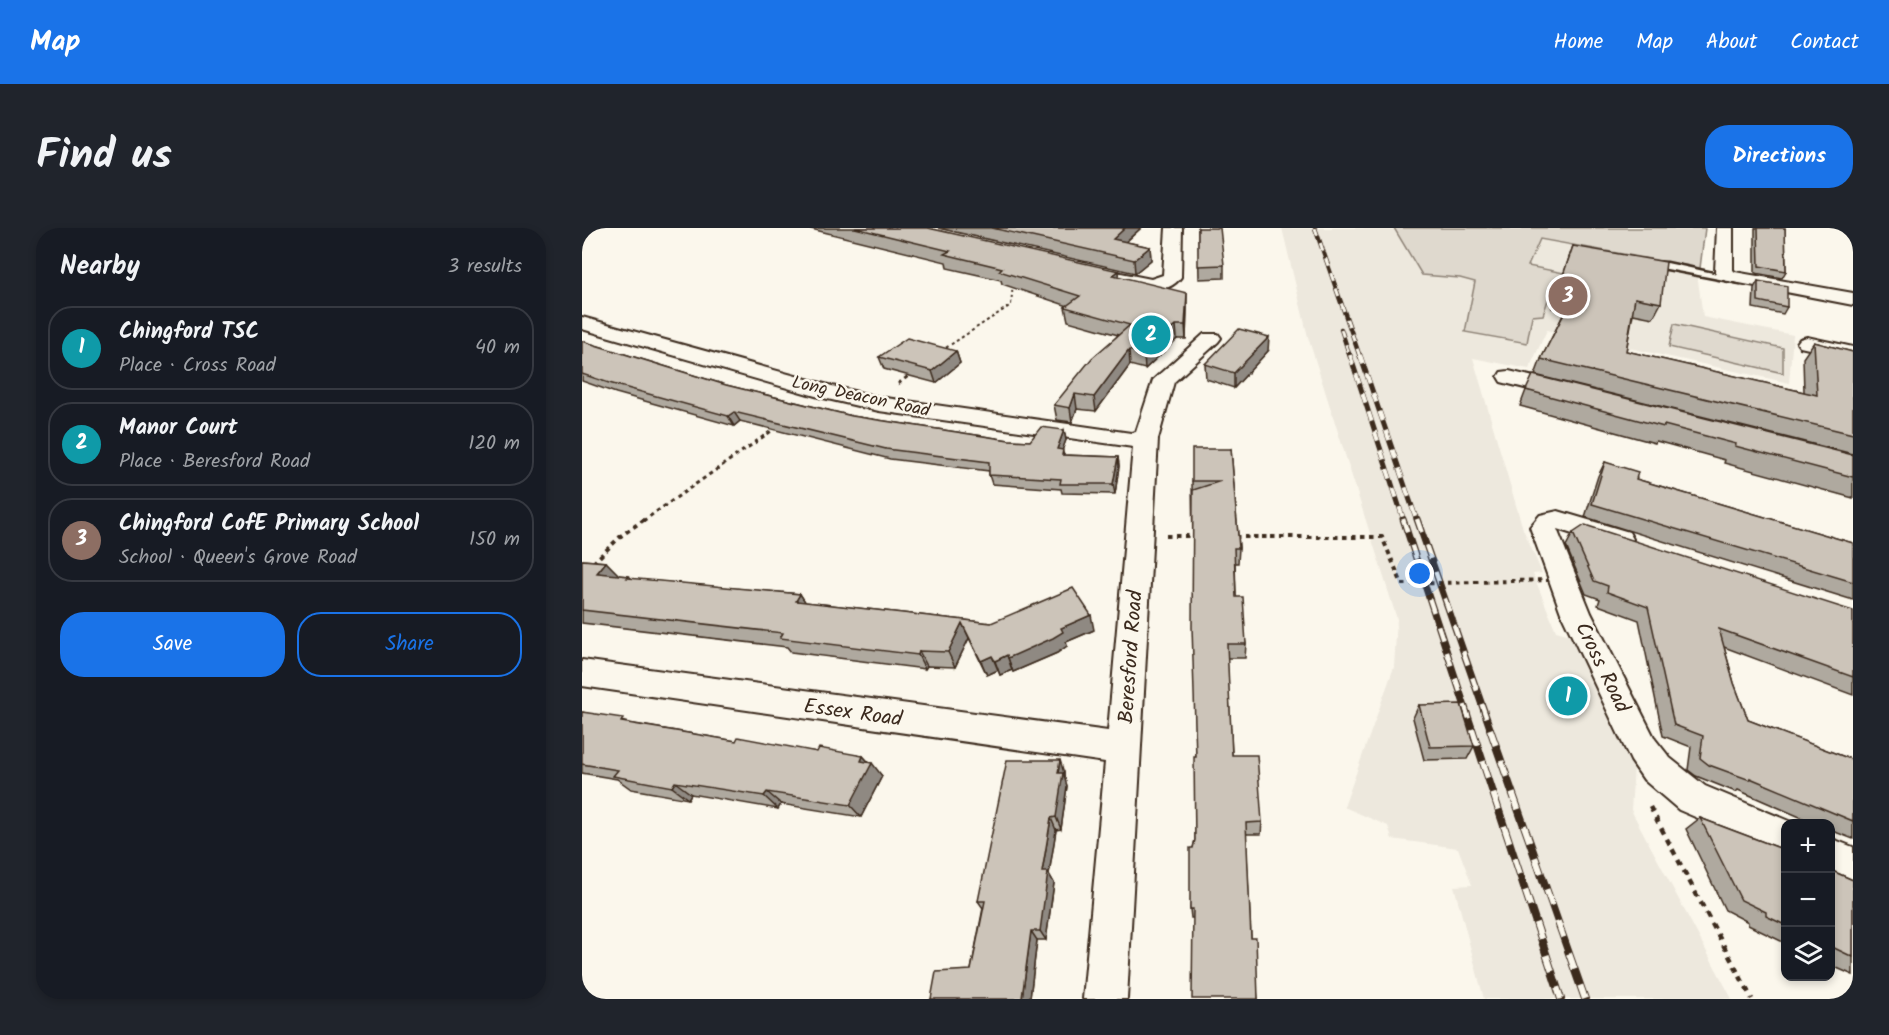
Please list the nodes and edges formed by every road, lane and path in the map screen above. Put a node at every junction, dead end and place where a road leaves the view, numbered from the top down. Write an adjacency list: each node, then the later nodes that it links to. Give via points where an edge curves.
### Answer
1 (1174, 228): 4 (street, via 1172,277 1167,283 1139,283)
2 (1725, 228): 6 (street, via 1724,272)
3 (1639, 264): 6 (lane)
4 (1094, 272)
5 (1013, 275): 12 (path, via 1011,305)
6 (1736, 278): 7 (street)
7 (1853, 299)
8 (582, 323): 16 (street, Long Deacon Road)
9 (1210, 338): 18 (street, Beresford Road, via 1164,380)
10 (1807, 343): 11 (street)
11 (1853, 353)
12 (936, 355)
13 (918, 369): 16 (path)
14 (1509, 377): 15 (street)
15 (1589, 397)
16 (879, 404): 18 (street, Long Deacon Road)
17 (779, 426): 23 (path, via 622,535)
18 (1146, 439): 26 (street, Beresford Road)
19 (1167, 536): 20 (path)
20 (1203, 536)
21 (1227, 537): 24 (path, bridge, via 1382,537 1402,584)
22 (1649, 549): 28 (street, Cross Road, via 1558,520 1549,520 1543,527 1579,618 1643,750 1657,769 1692,798)
23 (588, 568)
24 (1548, 580)
25 (582, 673): 26 (street, Essex Road, via 1094,746)
26 (1124, 747): 31 (street, Beresford Road)
27 (1649, 809): 32 (path)
28 (1781, 836)
29 (1835, 859): 30 (street)
30 (1853, 866)
31 (1105, 999)
32 (1752, 999)

